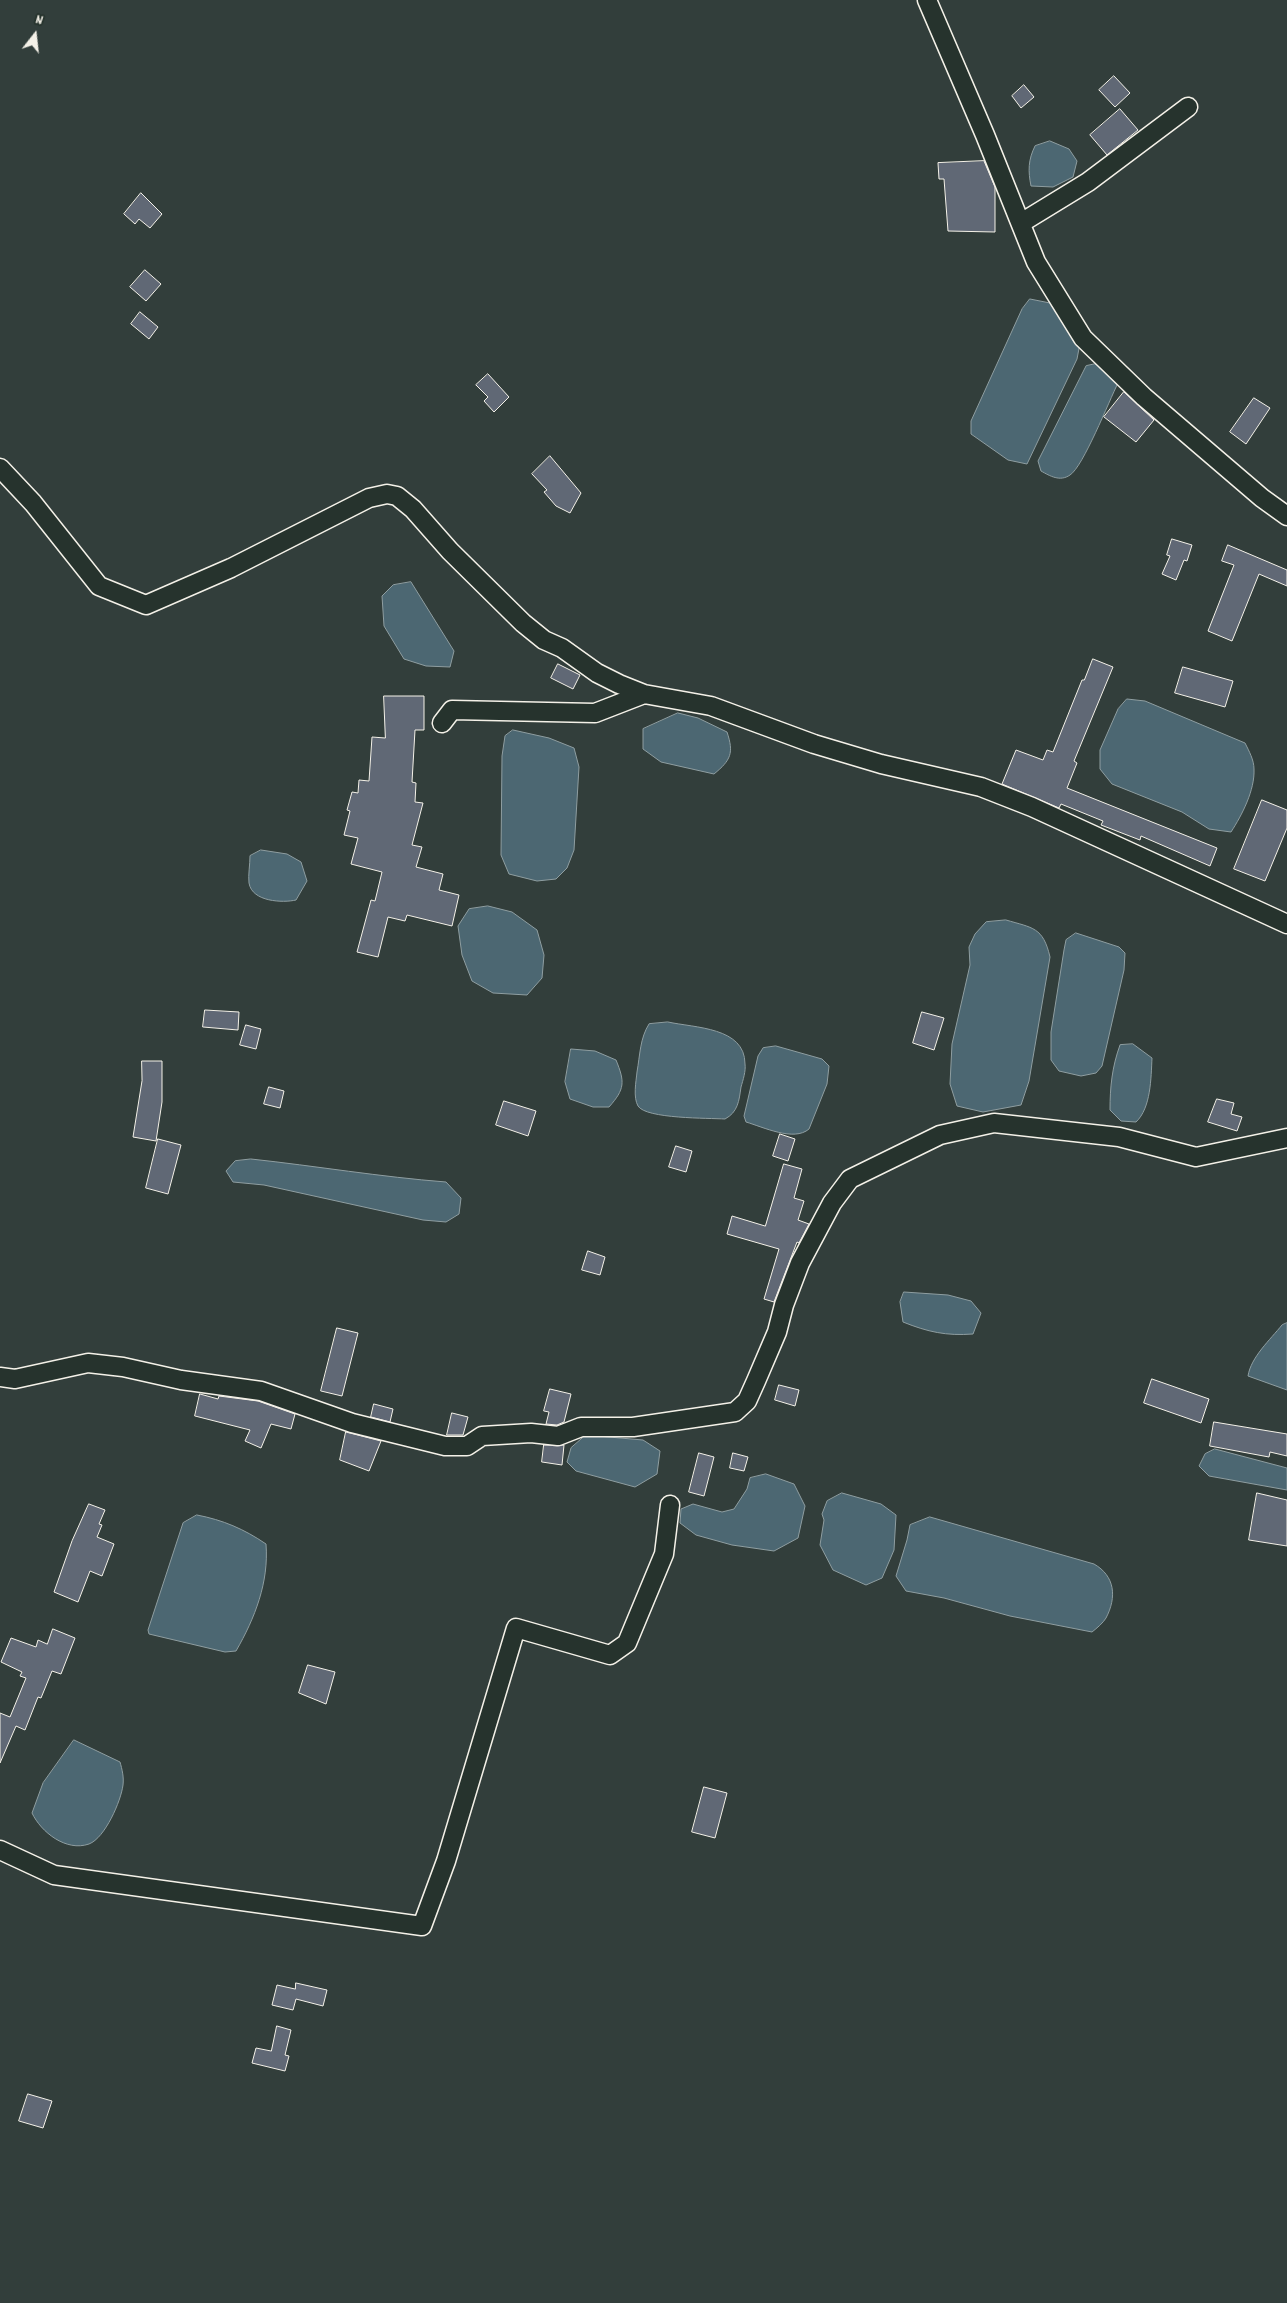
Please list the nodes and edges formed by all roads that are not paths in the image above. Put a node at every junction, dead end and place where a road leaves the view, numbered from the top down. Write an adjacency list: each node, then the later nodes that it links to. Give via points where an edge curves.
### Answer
1 (926, 0): 3 (street)
2 (1188, 107): 3 (street, via 1088,182)
3 (1020, 223): 5 (street, via 1036,262 1083,338 1144,398)
4 (0, 468): 6 (street, via 33,503 99,586 146,605 231,568 370,498 387,494 397,496 522,623 597,673)
5 (1287, 516)
6 (644, 694): 7 (street, via 595,714 452,710); 8 (street, via 711,706 814,744 881,764 981,787 1032,807)
7 (442, 723)
8 (1287, 924)
9 (1287, 1138): 10 (street, via 1196,1157 1119,1137 994,1123 940,1135 850,1179 832,1203 800,1263 777,1332 756,1381 747,1401 735,1412 633,1427 581,1427 558,1436 531,1433 482,1436 467,1446 445,1446 352,1424 261,1391 181,1380 123,1367 88,1364 15,1379)
10 (0, 1377)
11 (670, 1506): 12 (street, via 664,1554 627,1643 610,1655 516,1628 446,1862 422,1926 54,1874)
12 (0, 1850)

